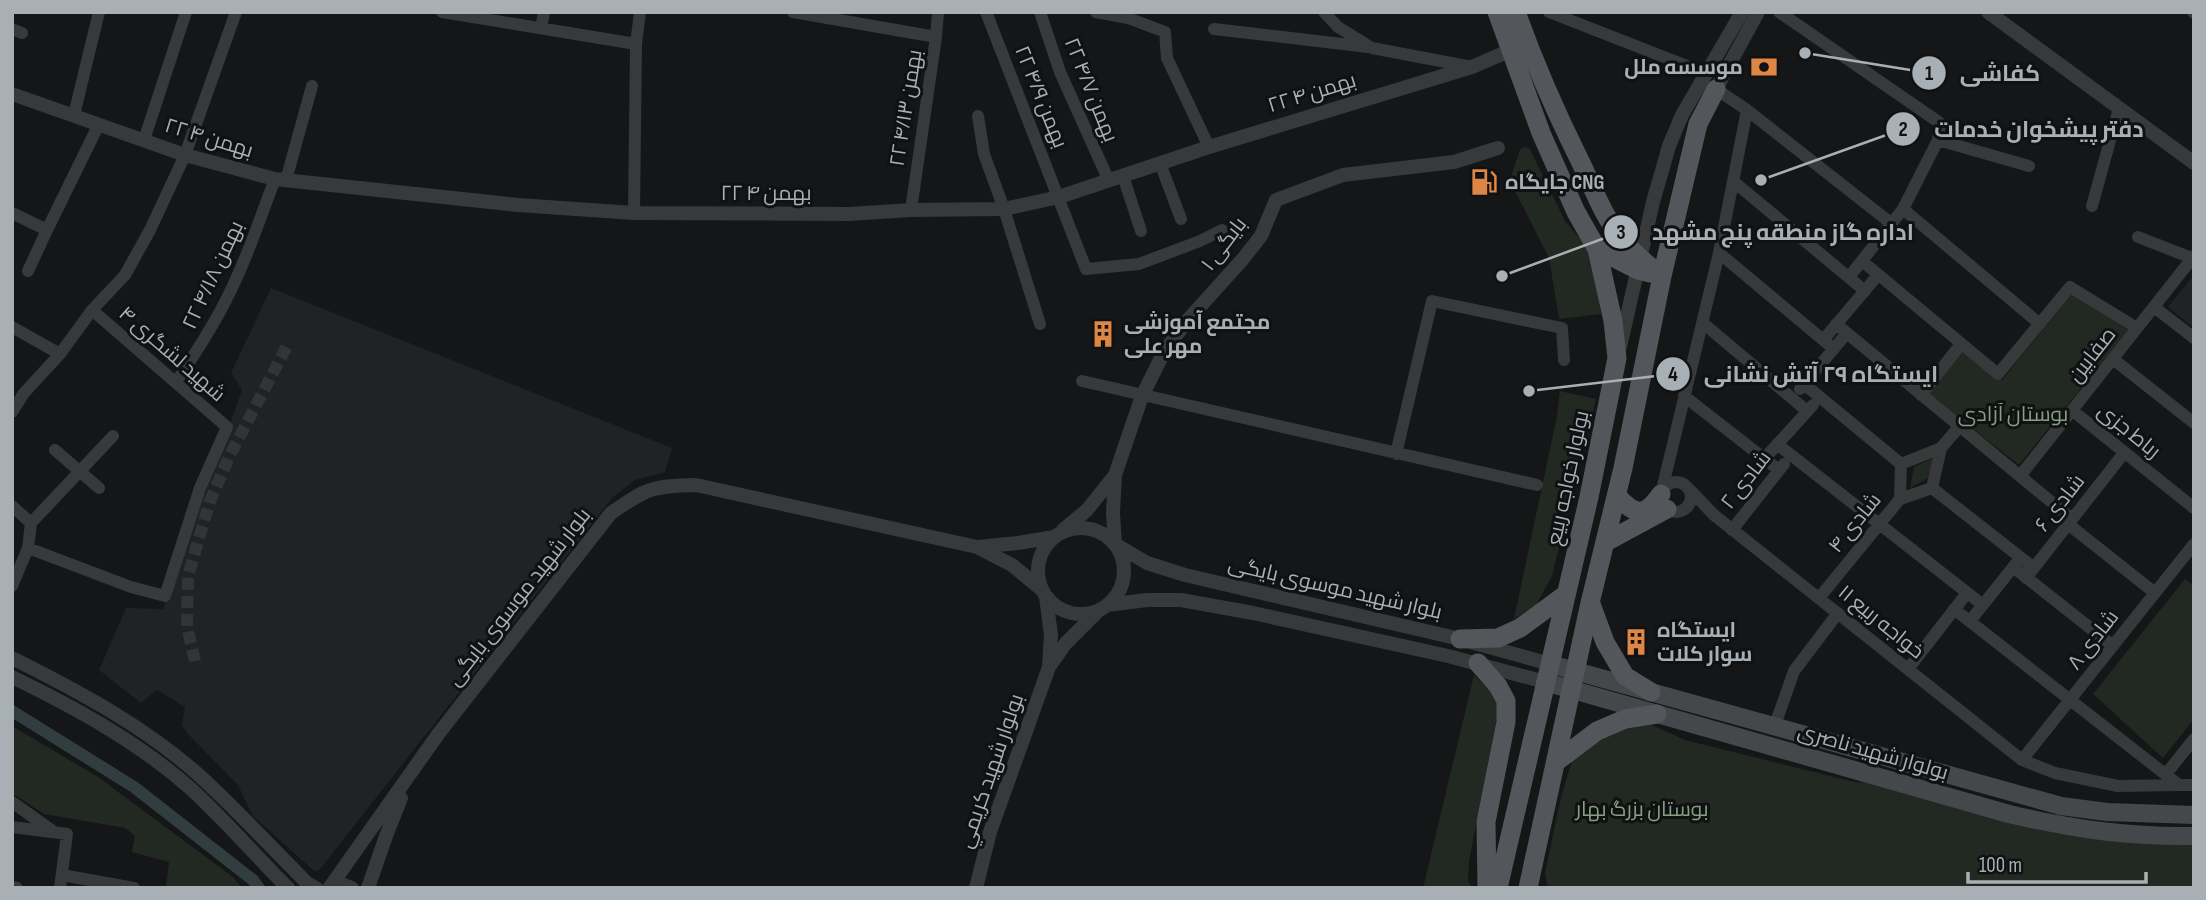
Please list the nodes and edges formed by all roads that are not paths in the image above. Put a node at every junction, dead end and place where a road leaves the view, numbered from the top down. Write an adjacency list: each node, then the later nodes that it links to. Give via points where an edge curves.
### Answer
1 (99, 12): 32 (street)
2 (186, 12): 35 (street)
3 (236, 12): 39 (street)
4 (442, 12): 20 (street)
5 (544, 12): 20 (street)
6 (640, 12): 23 (street)
7 (793, 12): 22 (street)
8 (938, 12): 22 (street, ۲۲ بهمن ۴/۱۳)
9 (986, 12): 47 (street, ۲۲ بهمن ۴/۹)
10 (1040, 12): 45 (street, ۲۲ بهمن ۴/۷, via 1060,72)
11 (1096, 12): 37 (street, via 1165,32 1167,58)
12 (1324, 12): 24 (street, via 1338,27)
13 (1497, 12): 25 (main road)
14 (1517, 12): 64 (main road, via 1599,201)
15 (1741, 12): 27 (street, بولوار خواجه ربیع)
16 (1758, 12): 27 (street, بولوار خواجه ربیع)
17 (1779, 12): 36 (street, via 1940,123)
18 (1988, 12): 30 (street)
19 (1553, 13): 27 (street)
20 (541, 28): 23 (street)
21 (1214, 29): 24 (street)
22 (936, 37): 51 (street, ۲۲ بهمن ۴/۱۳)
23 (636, 44): 53 (street)
24 (1372, 47): 26 (street)
25 (1509, 51): 26 (street, ۲۲ بهمن ۴); 60 (main road, via 1566,190)
26 (1472, 66): 37 (street, ۲۲ بهمن ۴)
27 (1711, 81): 31 (street); 64 (street, بولوار خواجه ربیع, via 1682,115 1669,146); 67 (main road); 110 (street, بولوار خواجه ربیع, via 1648,390)
28 (312, 86): 44 (street, ۲۲ بهمن ۴/۱۸)
29 (12, 94): 32 (street, ۲۲ بهمن ۴)
30 (2119, 108): 41 (street); 48 (street)
31 (1747, 110): 46 (street); 55 (street)
32 (74, 115): 34 (street, ۲۲ بهمن ۴)
33 (978, 116): 49 (street, via 984,154)
34 (99, 124): 35 (street, ۲۲ بهمن ۴); 56 (street)
35 (144, 140): 39 (street, ۲۲ بهمن ۴)
36 (1938, 140): 42 (street); 50 (street)
37 (1209, 147): 40 (street, ۲۲ بهمن ۴)
38 (1498, 148): 91 (street, بایگی ۱, via 1454,162 1343,175 1276,200 1261,236 1186,322 1164,352)
39 (185, 155): 44 (street, ۲۲ بهمن ۴); 71 (street, via 125,275)
40 (1160, 163): 43 (street, ۲۲ بهمن ۴); 54 (street)
41 (2194, 163)
42 (2029, 166)
43 (1123, 176): 45 (street, ۲۲ بهمن ۴); 58 (street)
44 (281, 179): 53 (street, ۲۲ بهمن ۴); 88 (street, ۲۲ بهمن ۴/۱۸, via 224,304)
45 (1109, 181): 47 (street, ۲۲ بهمن ۴)
46 (1733, 181): 61 (street); 68 (street)
47 (1059, 197): 49 (street, ۲۲ بهمن ۴); 57 (street, ۲۲ بهمن ۴/۹, via 1086,269 1139,264)
48 (2092, 206)
49 (1004, 209): 51 (street, ۲۲ بهمن ۴); 73 (street)
50 (1903, 209): 55 (street); 75 (street)
51 (911, 210): 53 (street, ۲۲ بهمن ۴)
52 (12, 213): 56 (street)
53 (635, 213)
54 (1181, 219)
55 (1892, 223): 63 (street)
56 (47, 230): 65 (street)
57 (1222, 230)
58 (1141, 231)
59 (2138, 237): 62 (street)
60 (1597, 249): 64 (main road); 84 (main road)
61 (1719, 253): 72 (street); 80 (street)
62 (2193, 257): 70 (street, صفابین)
63 (1862, 261): 66 (street); 68 (street)
64 (1639, 264): 67 (main road); 84 (street, بولوار خواجه ربیع)
65 (28, 271)
66 (1878, 275): 69 (street); 81 (street)
67 (1661, 276): 110 (main road)
68 (1849, 277): 69 (street)
69 (1865, 291): 74 (street)
70 (2154, 307): 77 (street, صفابین); 79 (street)
71 (92, 310): 83 (street); 88 (street, شهید لشگری ۴)
72 (1703, 323): 92 (street); 94 (street)
73 (1040, 324)
74 (1836, 324): 78 (street); 80 (street)
75 (2040, 324): 77 (street, via 2070,288); 81 (street, via 1998,374)
76 (12, 327): 83 (street)
77 (2137, 328): 86 (street, صفابین)
78 (1847, 333): 82 (street); 90 (street)
79 (2194, 338)
80 (1824, 339): 82 (street)
81 (1961, 344): 90 (street)
82 (1834, 349): 89 (street)
83 (60, 354): 97 (street)
84 (1617, 358): 142 (main road, بولوار خواجه ربیع)
85 (1564, 359): 105 (street, via 1562,328 1432,301)
86 (2113, 359): 96 (street, صفابین); 98 (street)
87 (1082, 381): 91 (street)
88 (176, 382): 134 (street, شهید لشگری ۴, via 227,427 200,488 164,596)
89 (1804, 384): 93 (street); 94 (street)
90 (1921, 395): 99 (street)
91 (1142, 396): 105 (street); 113 (street, بایگی ۱)
92 (1684, 396): 107 (street); 111 (street)
93 (1820, 397): 95 (street); 109 (street)
94 (1793, 398): 95 (street)
95 (1807, 411): 101 (street)
96 (2073, 411): 104 (street, رباط جزی); 114 (street, صفابین)
97 (12, 412)
98 (2194, 424)
99 (1959, 426): 102 (street); 114 (street)
100 (113, 436): 112 (street)
101 (1777, 444): 106 (street); 108 (street)
102 (1941, 448): 109 (street); 118 (street)
103 (55, 450): 112 (street)
104 (2124, 453): 123 (street, رباط جزی); 125 (street, شادی ۶)
105 (1396, 454): 115 (street)
106 (1791, 455): 111 (street, شادی ۲); 127 (street)
107 (1670, 456): 116 (street); 121 (street)
108 (1764, 459)
109 (1901, 464): 120 (street)
110 (1623, 468): 119 (main road, بولوار خواجه ربیع)
111 (1779, 470): 128 (street, شادی ۲)
112 (79, 471): 117 (street); 126 (street)
113 (1115, 475): 129 (street, via 1087,510); 131 (street)
114 (2020, 476): 125 (street)
115 (1537, 485)
116 (1684, 486): 121 (street, via 1690,500); 121 (street, via 1668,484); 124 (street, خواجه ربیع ۱۱)
117 (99, 488)
118 (1931, 488): 120 (street, شادی ۴); 136 (street)
119 (1617, 496): 121 (main road, via 1636,511); 130 (main road, بولوار خواجه ربیع)
120 (1900, 499): 127 (street, شادی ۴)
121 (1671, 504): 124 (street); 130 (main road)
122 (12, 506): 126 (street)
123 (2194, 508)
124 (1714, 515): 128 (street, خواجه ربیع ۱۱)
125 (2070, 521): 137 (street, شادی ۶); 141 (street)
126 (31, 523): 134 (street)
127 (1879, 524): 140 (street); 143 (street, شادی ۴)
128 (1732, 530): 143 (street, خواجه ربیع ۱۱)
129 (1058, 534): 131 (street, via 1081,527 1100,532); 133 (street, بلوار شهید موسوی بایگی); 139 (street, via 1038,561)
130 (1606, 542): 144 (main road, بولوار خواجه ربیع)
131 (1115, 544): 146 (street, via 1124,571 1120,590); 150 (street, بلوار شهید موسوی بایگی, via 1147,563 1185,575)
132 (2194, 544): 135 (street, شادی ۸)
133 (977, 547): 139 (street, بلوار شهید موسوی بایگی, via 1012,565); 167 (street, بلوار شهید موسوی بایگی, via 696,485 642,491 611,513 439,733)
134 (28, 548): 138 (street)
135 (2189, 560): 141 (street, شادی ۸)
136 (2017, 562): 137 (street); 145 (street)
137 (2030, 573): 151 (street)
138 (12, 586)
139 (1044, 593): 146 (street, via 1070,613 1090,613); 154 (street, بولوار شهيد كريمي, via 1051,635)
140 (1967, 593): 145 (street); 147 (street)
141 (2155, 593): 151 (street, شادی ۸)
142 (1565, 595): 150 (main road, via 1498,638); 156 (main road, بولوار خواجه ربیع)
143 (1819, 598): 148 (street, خواجه ربیع ۱۱)
144 (1590, 603): 158 (main road, بولوار خواجه ربیع); 159 (main road, via 1625,676)
145 (1983, 605): 149 (street)
146 (1103, 607): 153 (street, بلوار شهید موسوی بایگی, via 1181,600); 154 (street, بولوار شهيد كريمي)
147 (1954, 609): 149 (street); 155 (street)
148 (1838, 613): 155 (street, خواجه ربیع ۱۱); 162 (street, via 1794,671)
149 (1970, 621): 160 (street)
150 (1460, 639): 156 (street, بلوار شهید موسوی بایگی)
151 (2113, 646): 160 (street, شادی ۸)
152 (12, 658): 178 (street, via 148,735 201,776)
153 (1478, 663): 156 (street, بلوار شهید موسوی بایگی); 183 (main road, via 1506,701 1486,822)
154 (1049, 667): 182 (street, بولوار شهيد كريمي, via 990,832)
155 (1908, 668): 164 (street, خواجه ربیع ۱۱)
156 (1548, 673): 158 (main road, بولوار شهید ناصری); 184 (main road, بولوار خواجه ربیع)
157 (12, 677): 177 (street, via 140,750 190,788)
158 (1574, 681): 159 (main road, بولوار شهید ناصری); 161 (main road, بولوار شهید ناصری); 165 (main road, بولوار خواجه ربیع)
159 (1651, 692): 162 (main road, بولوار شهید ناصری)
160 (2071, 699): 164 (street, شادی ۸); 166 (street)
161 (1657, 714): 165 (main road, via 1625,719 1597,731); 174 (main road, بولوار شهید ناصری, via 2059,826 2106,834)
162 (1775, 725): 171 (main road, بولوار شهید ناصری, via 2061,806)
163 (2194, 739): 166 (street)
164 (2022, 760): 168 (street, خواجه ربیع ۱۱, via 2055,773 2118,786)
165 (1556, 762): 185 (main road, بولوار خواجه ربیع)
166 (2166, 774): 168 (street)
167 (410, 777): 179 (street, بلوار شهید موسوی بایگی); 181 (street, بلوار شهید موسوی بایگی)
168 (2179, 785): 169 (street)
169 (2194, 785)
170 (12, 802): 173 (street)
171 (2194, 815)
172 (12, 827): 173 (street)
173 (61, 833): 175 (street)
174 (2194, 836)
175 (61, 881): 176 (street)
176 (134, 888)
177 (288, 888)
178 (316, 888)
179 (330, 888): 180 (street)
180 (352, 888)
181 (368, 888)
182 (976, 888)
183 (1487, 888)
184 (1498, 888)
185 (1528, 888)

